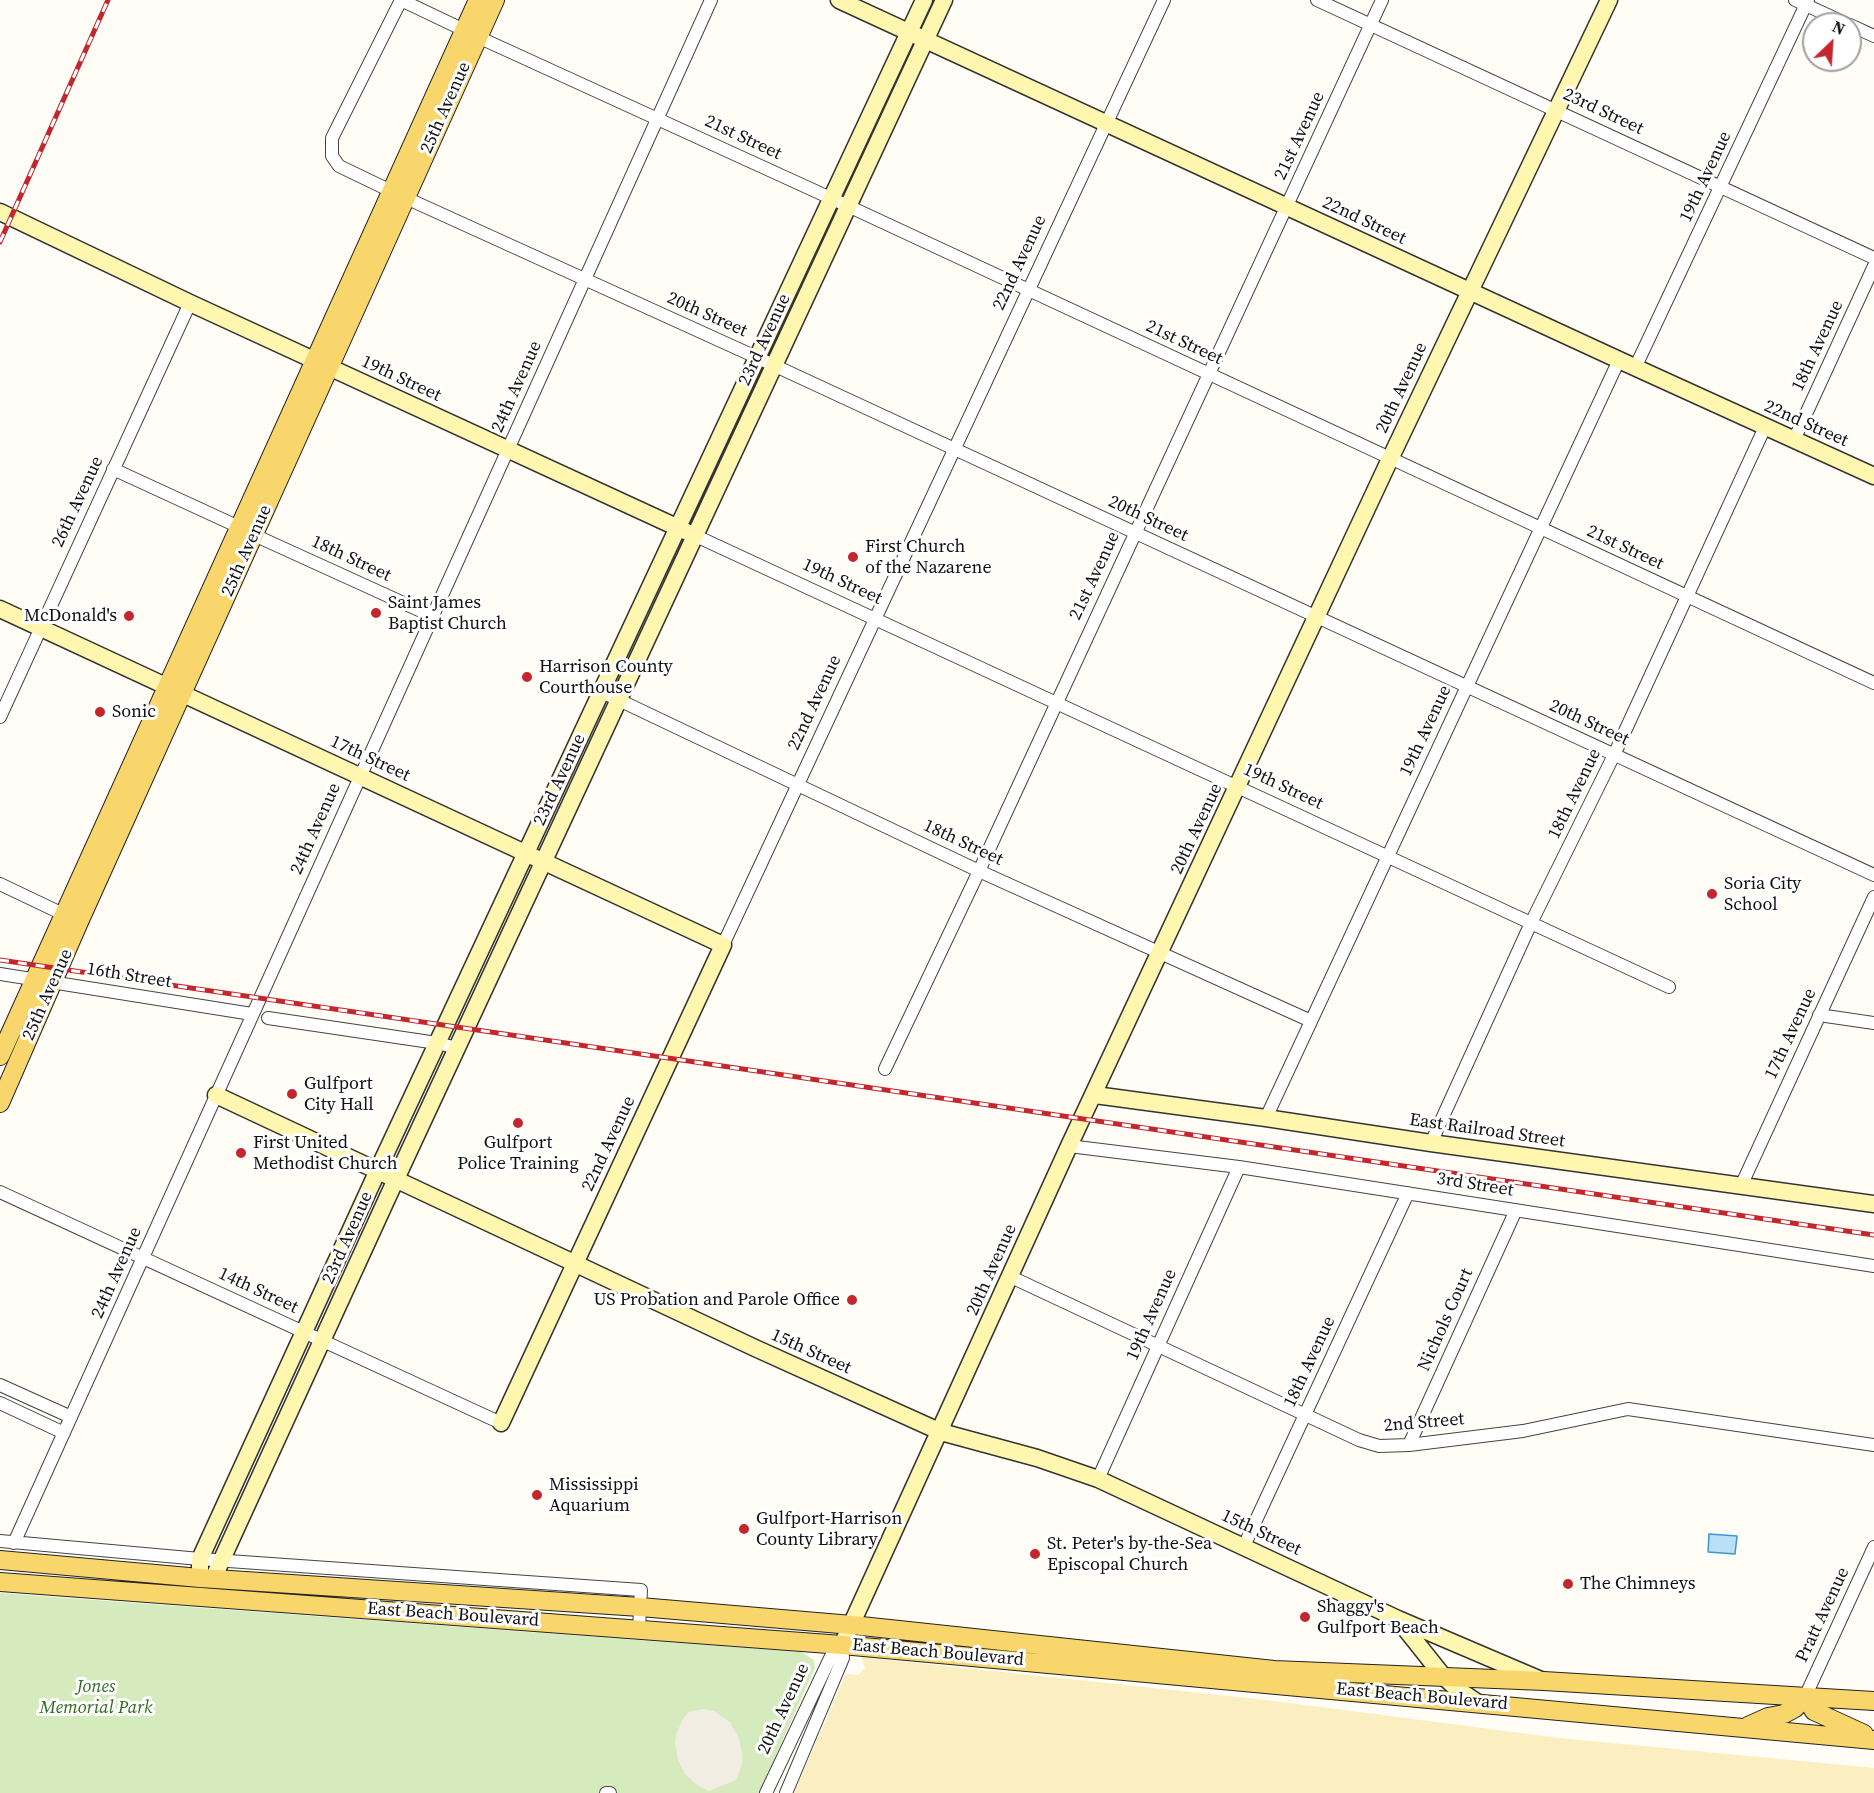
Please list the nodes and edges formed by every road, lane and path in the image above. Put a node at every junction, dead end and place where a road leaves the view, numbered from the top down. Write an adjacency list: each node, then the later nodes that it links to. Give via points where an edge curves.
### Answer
1 (401, 0): 16 (street, 21st Street); 22 (street, 20th Street, via 333,138 332,156 339,166)
2 (478, 0): 16 (main road, 25th Avenue)
3 (495, 0): 16 (main road, 25th Avenue)
4 (711, 0): 19 (street, 24th Avenue)
5 (839, 0): 15 (street, 22nd Street)
6 (924, 0): 15 (street, 23rd Avenue)
7 (944, 0): 17 (street, 23rd Avenue)
8 (1164, 0): 20 (street, 22nd Avenue)
9 (1317, 0): 14 (street, 23rd Street)
10 (1382, 0): 14 (street, 21st Avenue)
11 (1609, 0): 18 (street, 20th Avenue)
12 (1803, 2): 13 (street); 21 (street, 19th Avenue)
13 (1823, 12)
14 (1371, 25): 18 (street, 23rd Street); 25 (street, 21st Avenue)
15 (909, 32): 17 (street, 22nd Street); 23 (street, 23rd Avenue)
16 (471, 34): 19 (street, 21st Street); 22 (main road, 25th Avenue)
17 (926, 40): 20 (street, 22nd Street); 24 (street, 23rd Avenue)
18 (1558, 111): 21 (street, 23rd Street); 31 (street, 20th Avenue)
19 (657, 119): 23 (street, 21st Street); 29 (street, 24th Avenue)
20 (1107, 123): 25 (street, 22nd Street); 30 (street, 22nd Avenue)
21 (1722, 186): 27 (street, 23rd Street); 37 (street, 19th Avenue)
22 (399, 195): 29 (street, 20th Street); 35 (main road, 25th Avenue)
23 (831, 198): 24 (street, 21st Street); 33 (street, 23rd Avenue)
24 (848, 206): 30 (street, 21st Street); 36 (street, 23rd Avenue)
25 (1287, 206): 31 (street, 22nd Street); 38 (street, 21st Avenue)
26 (0, 212): 32 (street, 19th Street)
27 (1874, 258)
28 (1874, 266): 40 (street, 18th Avenue)
29 (585, 279): 33 (street, 20th Street); 41 (street, 24th Avenue)
30 (1029, 290): 38 (street, 21st Street); 42 (street, 22nd Avenue)
31 (1470, 291): 34 (street, 22nd Street); 43 (street, 20th Avenue)
32 (190, 303): 35 (street, 19th Street); 44 (street, 26th Avenue)
33 (756, 357): 36 (street, 20th Street); 46 (street, 23rd Avenue)
34 (1619, 360): 37 (street, 22nd Street); 47 (street, 19th Avenue)
35 (322, 364): 41 (street, 19th Street); 48 (main road, 25th Avenue)
36 (774, 365): 42 (street, 20th Street); 50 (street, 23rd Avenue)
37 (1635, 368): 39 (street, 22nd Street)
38 (1209, 375): 43 (street, 21st Street); 49 (street, 21st Avenue)
39 (1765, 427): 40 (street, 22nd Street); 51 (street, 18th Avenue)
40 (1794, 440): 45 (street, 22nd Street)
41 (508, 449): 46 (street, 19th Street); 53 (street, 24th Avenue)
42 (955, 450): 49 (street, 20th Street); 55 (street, 22nd Avenue)
43 (1390, 459): 47 (street, 21st Street); 54 (street, 20th Avenue)
44 (113, 469): 48 (street, 18th Street); 56 (street, 26th Avenue)
45 (1874, 476)
46 (676, 527): 50 (street, 19th Street); 60 (street, 23rd Avenue)
47 (1540, 528): 51 (street, 21st Street); 58 (street, 19th Avenue)
48 (247, 531): 53 (street, 18th Street); 59 (main road, 25th Avenue)
49 (1135, 533): 54 (street, 20th Street); 62 (street, 21st Avenue)
50 (696, 536): 55 (street, 19th Street); 61 (street, 23rd Avenue)
51 (1686, 596): 57 (street, 21st Street); 64 (street, 18th Avenue)
52 (0, 609): 56 (street, 17th Street)
53 (432, 616): 65 (street, 24th Avenue)
54 (1317, 617): 58 (street, 20th Street); 67 (street, 20th Avenue)
55 (875, 619): 62 (street, 19th Street); 66 (street, 22nd Avenue)
56 (40, 628): 59 (street, 17th Street); 63 (street, 26th Avenue)
57 (1874, 683)
58 (1466, 686): 64 (street, 20th Street); 69 (street, 19th Avenue)
59 (175, 690): 65 (street, 17th Street); 75 (main road, 25th Avenue); 83 (main road, 25th Avenue)
60 (602, 692): 61 (street, 18th Street); 68 (street, 23rd Avenue)
61 (619, 701): 66 (street, 18th Street); 70 (street, 23rd Avenue)
62 (1057, 703): 67 (street, 19th Street); 71 (street, 21st Avenue)
63 (0, 717)
64 (1614, 755): 72 (street, 20th Street); 76 (street, 18th Avenue)
65 (360, 776): 68 (street, 17th Street); 85 (street, 24th Avenue)
66 (798, 786): 71 (street, 18th Street); 79 (street, 22nd Avenue)
67 (1238, 787): 69 (street, 19th Street); 80 (street, 20th Avenue)
68 (527, 854): 70 (street, 17th Street); 90 (street, 23rd Avenue)
69 (1387, 856): 76 (street, 19th Street); 88 (street, 19th Avenue)
70 (544, 861): 79 (street, 17th Street); 91 (street, 23rd Avenue)
71 (979, 870): 80 (street, 18th Street); 93 (street, 21st Avenue)
72 (1874, 875)
73 (0, 884): 75 (street)
74 (1874, 897): 77 (street, 17th Avenue)
75 (65, 915): 82 (main road, 25th Avenue)
76 (1531, 923): 84 (street, 19th Street); 98 (street, 18th Avenue)
77 (1860, 926): 78 (street); 86 (street, 17th Avenue)
78 (1874, 931)
79 (723, 945): 109 (street, 22nd Avenue)
80 (1161, 953): 88 (street, 18th Street); 95 (street, 20th Avenue)
81 (0, 974): 82 (street, 16th Street)
82 (35, 979): 83 (street, 16th Street); 92 (main road, 25th Avenue)
83 (54, 981): 85 (street, 16th Street); 96 (main road, 25th Avenue)
84 (1669, 987)
85 (252, 1014): 94 (street, 24th Avenue)
86 (1819, 1015): 89 (street); 103 (street, 17th Avenue)
87 (268, 1018): 90 (street)
88 (1311, 1021): 97 (street, 19th Avenue)
89 (1874, 1023)
90 (437, 1043): 91 (street); 101 (street, 23rd Avenue)
91 (457, 1048): 102 (street, 23rd Avenue)
92 (0, 1056)
93 (885, 1069)
94 (216, 1095): 101 (street, 15th Street); 108 (street, 24th Avenue)
95 (1095, 1095): 97 (street, East Railroad Street); 99 (street, 20th Avenue)
96 (0, 1103)
97 (1266, 1118): 98 (street, East Railroad Street)
98 (1431, 1143): 103 (street, East Railroad Street)
99 (1070, 1146): 100 (street, 3rd Street); 112 (street, 20th Avenue)
100 (1239, 1167): 105 (street, 3rd Street); 116 (street, 19th Avenue)
101 (378, 1171): 102 (street, 15th Street); 111 (street, 23rd Avenue)
102 (396, 1179): 109 (street, 15th Street); 113 (street, 23rd Avenue)
103 (1741, 1186): 106 (street, East Railroad Street)
104 (0, 1192): 108 (street, 14th Street)
105 (1408, 1193): 107 (street, 3rd Street); 119 (street, 18th Avenue)
106 (1874, 1204)
107 (1516, 1210): 110 (street, 3rd Street); 124 (street, Nichols Court)
108 (143, 1258): 114 (street, 14th Street); 120 (street, 24th Avenue)
109 (575, 1263): 121 (street, 22nd Avenue); 122 (street, 15th Street)
110 (1874, 1266)
111 (332, 1271): 113 (street); 114 (street, 23rd Avenue)
112 (1010, 1276): 116 (street, 2nd Street); 122 (street, 20th Avenue)
113 (346, 1288): 115 (street, 23rd Avenue)
114 (304, 1332): 115 (street, 14th Street); 131 (street, 23rd Avenue)
115 (323, 1341): 121 (street, 14th Street); 133 (street, 23rd Avenue)
116 (1158, 1346): 119 (street, 2nd Street); 126 (street, 19th Avenue)
117 (0, 1385): 120 (street)
118 (0, 1403): 123 (street)
119 (1306, 1414): 124 (street, 2nd Street, via 1359,1440 1379,1446); 128 (street, 18th Avenue)
120 (71, 1418): 123 (street, 24th Avenue)
121 (501, 1423)
122 (941, 1432): 126 (street, 15th Street); 139 (street, 20th Avenue)
123 (64, 1433): 130 (street, 24th Avenue)
124 (1409, 1445): 125 (street, 2nd Street, via 1523,1431 1628,1409)
125 (1874, 1445)
126 (1098, 1479): 128 (street, 15th Street)
127 (0, 1541): 130 (street)
128 (1244, 1546): 138 (street, 15th Street)
129 (1874, 1547): 144 (street, Pratt Avenue)
130 (7, 1548): 131 (street); 134 (main road, via 71,1560)
131 (200, 1559): 133 (street); 135 (street, 23rd Avenue)
132 (0, 1560): 134 (main road, East Beach Boulevard)
133 (222, 1561): 135 (street, 23rd Avenue); 137 (street, via 641,1590)
134 (95, 1569): 135 (main road, East Beach Boulevard)
135 (207, 1578): 137 (main road, East Beach Boulevard)
136 (0, 1582): 140 (main road, East Beach Boulevard)
137 (640, 1607): 139 (main road, East Beach Boulevard); 140 (street)
138 (1398, 1619): 142 (street, 15th Street); 143 (street, 15th Street)
139 (852, 1625): 141 (street, 20th Avenue); 142 (main road, East Beach Boulevard, via 1274,1670)
140 (639, 1628): 141 (main road, East Beach Boulevard)
141 (842, 1645): 145 (main road, East Beach Boulevard); 149 (street, 20th Avenue, via 833,1652); 150 (street, 20th Avenue, via 843,1658)
142 (1443, 1676): 143 (main road, East Beach Boulevard); 145 (street, 15th Street)
143 (1544, 1681): 144 (main road, East Beach Boulevard)
144 (1805, 1697): 146 (main road, East Beach Boulevard); 147 (main road, via 1785,1714); 148 (main road, via 1814,1711)
145 (1475, 1701): 147 (main road, East Beach Boulevard)
146 (1874, 1701)
147 (1743, 1727): 148 (main road, East Beach Boulevard)
148 (1874, 1739)
149 (766, 1793)
150 (786, 1793)

